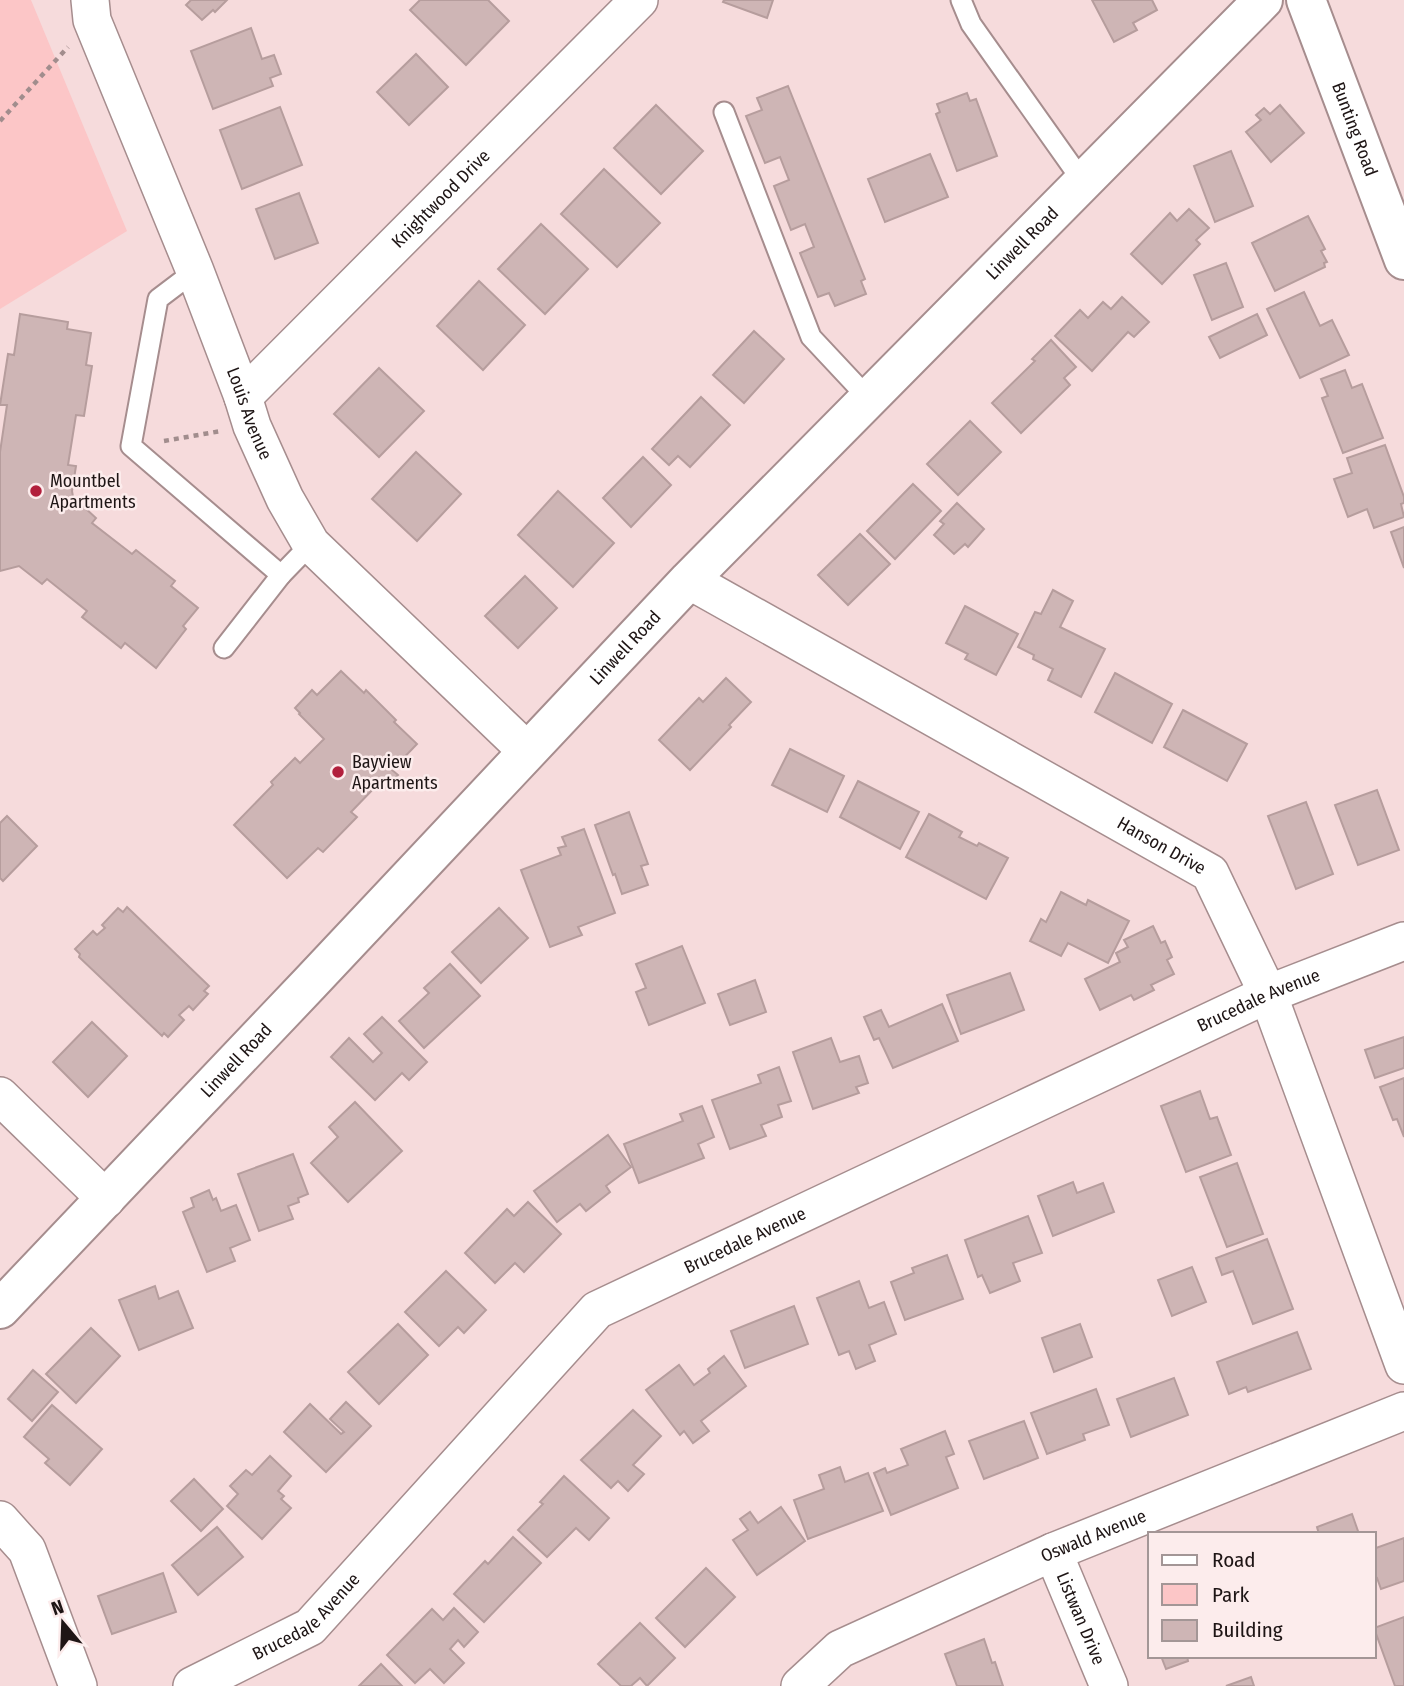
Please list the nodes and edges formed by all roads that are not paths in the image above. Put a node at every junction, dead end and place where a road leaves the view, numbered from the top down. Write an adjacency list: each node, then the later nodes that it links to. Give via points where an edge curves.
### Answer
1 (639, 0): 11 (street, Knightwood Drive)
2 (961, 0): 7 (lane, via 971,24)
3 (1263, 0): 7 (main road, Linwell Road)
4 (1306, 0): 8 (main road, Bunting Road)
5 (91, 10): 9 (street, Louis Avenue)
6 (724, 112): 10 (lane, via 811,337)
7 (1083, 183): 10 (main road, Linwell Road)
8 (1404, 260)
9 (195, 271): 11 (street, Louis Avenue); 13 (lane, via 158,299 131,446)
10 (869, 399): 14 (main road, Linwell Road)
11 (248, 411): 12 (street, Louis Avenue, via 285,499)
12 (311, 544): 13 (lane); 16 (street, Louis Avenue)
13 (281, 575): 15 (lane)
14 (689, 580): 16 (main road, Linwell Road); 18 (street, Hanson Drive, via 1210,873)
15 (224, 648)
16 (527, 751): 20 (main road, Linwell Road)
17 (1404, 941): 18 (street, Brucedale Avenue)
18 (1268, 994): 22 (street, Hanson Drive); 27 (street, Brucedale Avenue, via 597,1310 310,1627)
19 (0, 1096): 20 (street)
20 (106, 1199): 21 (main road, Linwell Road)
21 (0, 1309)
22 (1404, 1364)
23 (1404, 1411): 25 (street, Oswald Avenue)
24 (0, 1520): 26 (street, via 27,1550)
25 (1054, 1552): 28 (street, Oswald Avenue, via 840,1649); 29 (street, Listwan Drive)
26 (78, 1686)
27 (191, 1686)
28 (800, 1686)
29 (1109, 1686)

